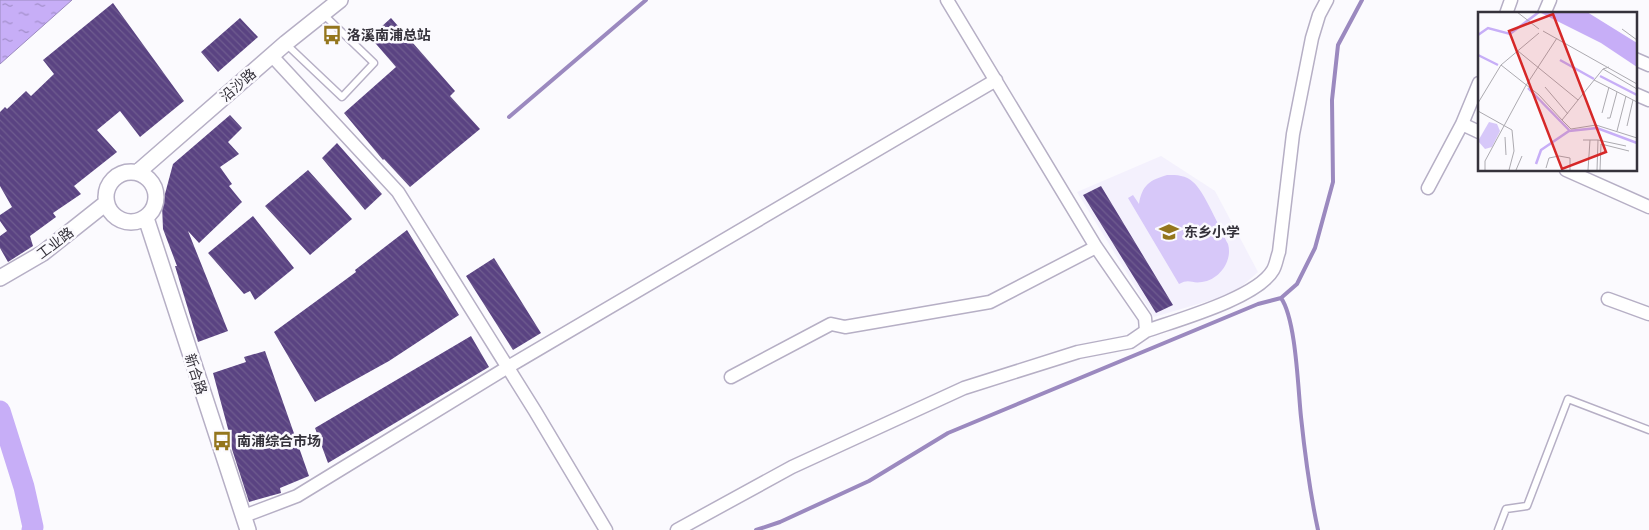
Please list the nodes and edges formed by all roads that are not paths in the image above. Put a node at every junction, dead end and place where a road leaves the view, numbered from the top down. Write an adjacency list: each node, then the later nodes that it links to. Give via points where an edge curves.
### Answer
1 (340, 0): 8 (street, 沿沙路)
2 (947, 0): 13 (street)
3 (1327, 0): 29 (street, via 1312,38 1293,134 1279,252 1273,270 1256,287 1231,300)
4 (1511, 0): 6 (street)
5 (1550, 0): 7 (street)
6 (1507, 12)
7 (1545, 12)
8 (323, 14): 9 (street, 沿沙路); 9 (lane, via 374,63 342,97)
9 (286, 43): 10 (street, 沿沙路)
10 (272, 56): 20 (street, 沿沙路); 30 (street, via 398,192)
11 (1636, 59): 12 (street)
12 (1649, 65)
13 (996, 80): 25 (street); 30 (street)
14 (1478, 85): 17 (street)
15 (1636, 94): 16 (street)
16 (1649, 100)
17 (1462, 124): 18 (street); 21 (street)
18 (1478, 132)
19 (1568, 171): 23 (street)
20 (138, 172): 22 (street, via 120,174 113,179 108,186); 24 (street, via 155,188 156,204)
21 (1428, 188)
22 (106, 203): 24 (street, via 115,218 123,222); 26 (street, 工业路, via 44,253)
23 (1649, 207)
24 (146, 218): 33 (street, 新合路)
25 (1096, 247): 29 (street, via 1145,318); 31 (street, via 990,302 845,327 831,324)
26 (6, 276)
27 (1608, 299): 28 (street)
28 (1649, 314)
29 (1146, 331): 35 (street, via 1130,342 1078,352 964,388 792,467)
30 (508, 367): 33 (street, via 297,496); 34 (street)
31 (731, 377)
32 (1649, 430): 36 (lane, via 1568,399 1527,506 1506,509)
33 (246, 523)
34 (606, 530)
35 (676, 530)
36 (1498, 530)

